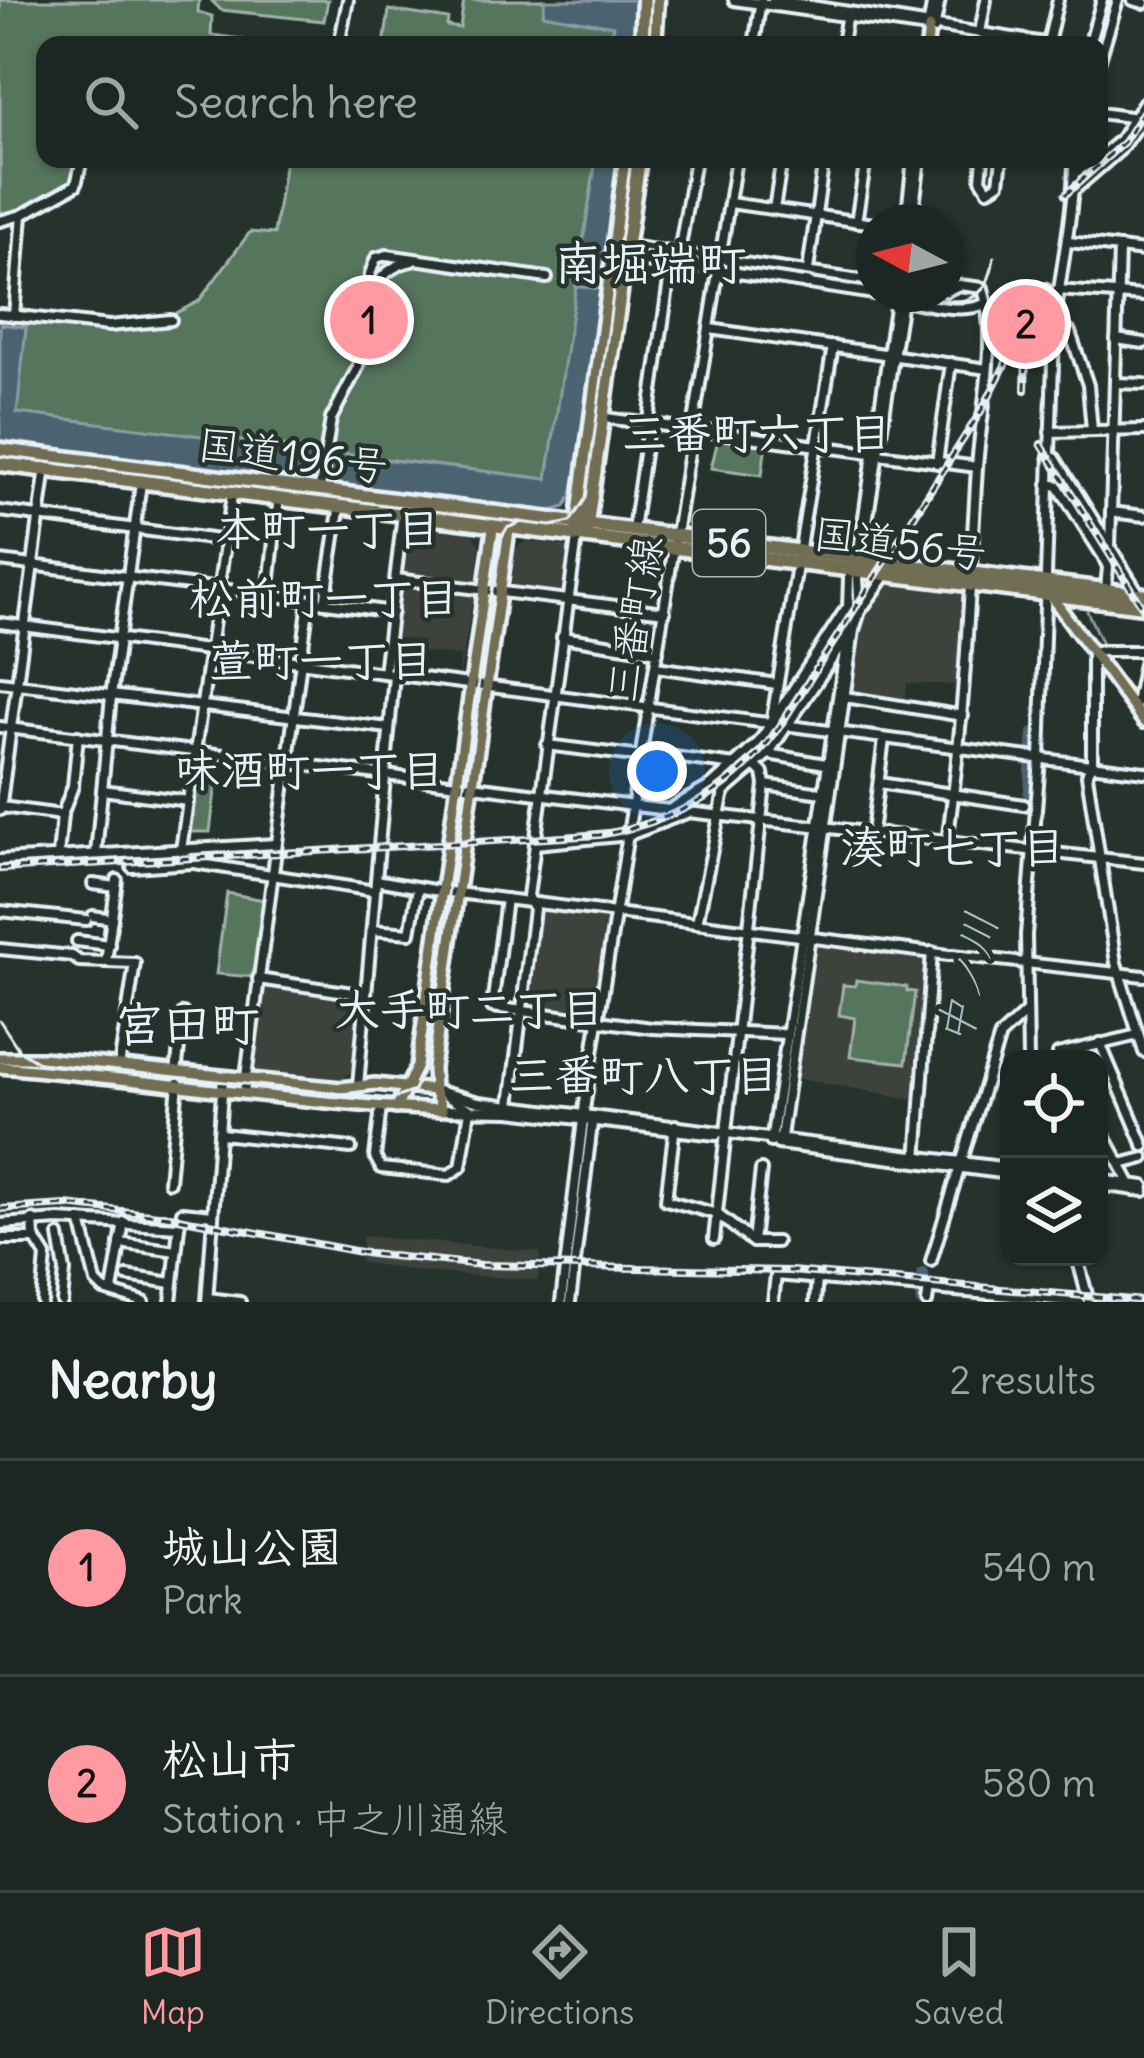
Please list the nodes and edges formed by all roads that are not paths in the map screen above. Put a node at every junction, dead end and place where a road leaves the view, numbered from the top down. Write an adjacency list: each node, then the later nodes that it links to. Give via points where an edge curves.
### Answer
1 (348, 0): 20 (street)
2 (644, 0): 21 (highway)
3 (657, 0): 22 (highway)
4 (734, 0): 13 (street)
5 (773, 0): 15 (street)
6 (875, 0): 17 (street)
7 (936, 0): 18 (street)
8 (986, 0): 19 (street)
9 (1058, 0): 27 (street)
10 (1102, 0): 28 (street)
11 (1118, 0): 29 (street)
12 (1133, 0): 14 (street)
13 (761, 2): 15 (street); 23 (street)
14 (1144, 3)
15 (821, 7): 16 (street)
16 (846, 14): 17 (street); 24 (street)
17 (873, 17): 18 (street)
18 (932, 25): 19 (street); 25 (main road)
19 (980, 32): 26 (street)
20 (341, 36)
21 (642, 36)
22 (655, 36)
23 (755, 36)
24 (843, 36)
25 (931, 36)
26 (1004, 36)
27 (1054, 36)
28 (1092, 36)
29 (1107, 36)
30 (1144, 102): 32 (street)
31 (1108, 114): 32 (street)
32 (1141, 118): 33 (street); 34 (street)
33 (1108, 150)
34 (1108, 160)
35 (80, 168): 55 (street, via 76,185)
36 (625, 168): 60 (highway)
37 (637, 168): 60 (highway)
38 (693, 168): 63 (street)
39 (735, 168): 51 (street, 三番町線)
40 (781, 168): 54 (street)
41 (823, 168): 56 (street)
42 (865, 168): 52 (street)
43 (915, 168): 53 (street)
44 (982, 168): 45 (street, via 988,190)
45 (1001, 168)
46 (1075, 168): 49 (street)
47 (1083, 168): 49 (street)
48 (1099, 168): 50 (street)
49 (1074, 174): 50 (street)
50 (1073, 190): 59 (street)
51 (730, 203): 54 (street); 65 (street, 三番町線)
52 (859, 204)
53 (911, 204)
54 (774, 209): 56 (street)
55 (22, 215): 57 (street); 85 (street)
56 (815, 216): 58 (street); 70 (street)
57 (0, 221)
58 (856, 222)
59 (1069, 242): 61 (street); 76 (street)
60 (621, 245): 63 (street); 67 (highway)
61 (1119, 248): 62 (street); 78 (street)
62 (1144, 251)
63 (678, 252): 65 (street); 69 (street)
64 (387, 255): 66 (street); 68 (street); 82 (street, via 372,266)
65 (721, 256): 70 (street); 71 (street, 三番町線)
66 (420, 260): 68 (street); 72 (street)
67 (619, 260): 69 (street); 97 (highway)
68 (395, 266): 82 (street, via 372,290)
69 (671, 267): 71 (street); 98 (street)
70 (808, 269): 73 (street); 74 (street)
71 (718, 274): 74 (street); 87 (street, 三番町線)
72 (547, 278)
73 (856, 278)
74 (806, 284): 77 (street)
75 (964, 285): 80 (street, via 986,290)
76 (1058, 290): 78 (street); 88 (street)
77 (856, 291)
78 (1117, 294): 79 (street); 89 (street)
79 (1144, 296)
80 (984, 304): 81 (street); 94 (street, via 992,325)
81 (964, 308)
82 (367, 309): 116 (street, via 358,367 333,412)
83 (897, 312): 92 (street)
84 (0, 314): 85 (street)
85 (14, 316): 86 (street, via 109,326)
86 (171, 320)
87 (710, 329): 91 (street); 99 (street, 三番町線)
88 (1054, 332): 100 (street, via 1070,332); 103 (street)
89 (1116, 339): 90 (street); 95 (street)
90 (1144, 343)
91 (833, 346): 92 (street); 104 (street)
92 (892, 355): 93 (street); 106 (street)
93 (951, 363): 94 (street); 109 (street)
94 (987, 368): 111 (street)
95 (1115, 383): 96 (street); 101 (street)
96 (1144, 384)
97 (598, 417): 98 (street); 118 (highway); 128 (highway)
98 (649, 424): 99 (street); 129 (street)
99 (694, 430): 104 (street); 131 (street, 三番町線)
100 (1092, 430): 101 (street); 103 (street)
101 (1114, 430): 102 (street); 121 (street)
102 (1144, 430)
103 (1050, 432): 107 (street)
104 (817, 448): 106 (street); 133 (street)
105 (0, 451): 108 (highway, 国道196号)
106 (875, 454): 109 (street); 136 (street)
107 (1049, 456): 113 (street); 132 (street)
108 (47, 463): 110 (highway, 国道196号); 112 (highway, 国道196号); 122 (street)
109 (937, 463): 111 (street)
110 (0, 464)
111 (977, 467): 140 (street)
112 (142, 475): 114 (highway, 国道196号); 127 (street)
113 (1048, 484): 144 (street); 145 (street, via 1058,486 1103,556)
114 (234, 487): 115 (highway, 国道196号); 130 (street)
115 (280, 492): 116 (highway, 国道196号); 146 (street)
116 (320, 492): 117 (highway, 国道196号)
117 (341, 500): 119 (highway, 国道196号); 150 (street)
118 (579, 506): 126 (highway); 128 (highway)
119 (404, 508): 124 (highway, 国道196号); 139 (street)
120 (0, 511): 122 (street)
121 (1112, 512): 123 (street); 132 (street)
122 (40, 516): 127 (street); 135 (street)
123 (1144, 516)
124 (495, 520): 125 (highway, 国道196号); 142 (main road)
125 (511, 522): 126 (highway, 国道196号); 128 (highway, 国道196号); 143 (main road)
126 (557, 522): 128 (highway, 国道196号)
127 (134, 528): 130 (street); 138 (street)
128 (581, 529): 129 (highway, 国道56号 / 56); 131 (highway, 国道56号 / 56); 147 (street)
129 (633, 532): 131 (highway, 国道56号 / 56)
130 (226, 541): 141 (street)
131 (677, 543): 133 (highway, 国道56号 / 56); 154 (street, 三番町線)
132 (1109, 548): 148 (street)
133 (799, 558): 136 (highway, 国道56号 / 56); 171 (street)
134 (0, 561): 135 (street)
135 (35, 565): 138 (street); 157 (street)
136 (858, 565): 137 (highway, 国道56号 / 56); 140 (highway, 国道56号 / 56); 151 (street); 152 (street)
137 (887, 574): 140 (highway, 国道56号 / 56); 152 (street)
138 (126, 577): 141 (street); 160 (street)
139 (396, 578): 142 (street); 153 (street)
140 (973, 580): 144 (highway, 国道56号 / 56); 181 (street)
141 (218, 589): 146 (street); 161 (street)
142 (485, 589): 143 (street); 172 (main road)
143 (500, 590): 147 (street); 173 (main road)
144 (1046, 590): 145 (highway, 国道56号 / 56); 148 (highway, 国道56号 / 56); 162 (main road); 197 (street)
145 (1106, 591): 148 (highway, 国道56号 / 56)
146 (268, 595): 149 (street)
147 (568, 599): 154 (street); 159 (street)
148 (1141, 600): 155 (street)
149 (308, 601): 150 (street); 165 (street)
150 (325, 603): 153 (street)
151 (845, 609): 158 (street); 183 (street)
152 (860, 611): 158 (street)
153 (392, 612): 168 (street)
154 (665, 612): 164 (street, 三番町線)
155 (1144, 619)
156 (0, 623): 157 (street)
157 (26, 627): 160 (street); 170 (street)
158 (851, 635): 176 (street); 185 (street); 188 (street)
159 (562, 637): 164 (street); 174 (street)
160 (119, 639): 161 (street); 175 (street)
161 (209, 651): 165 (street); 177 (street)
162 (1092, 651): 163 (street); 179 (main road); 202 (street)
163 (1144, 651)
164 (658, 652): 167 (street, 三番町線)
165 (300, 662): 168 (street); 180 (street)
166 (1144, 664): 179 (street)
167 (656, 667): 171 (street); 178 (street, 三番町線)
168 (389, 674): 172 (street); 187 (street)
169 (0, 682): 170 (street)
170 (17, 684): 175 (street); 186 (street)
171 (777, 684): 183 (street)
172 (472, 685): 173 (street); 206 (main road)
173 (487, 687): 174 (street); 208 (main road)
174 (554, 695): 178 (street); 192 (street)
175 (111, 696): 177 (street); 191 (street)
176 (845, 698): 181 (street); 188 (street)
177 (201, 707): 180 (street); 194 (street)
178 (650, 708): 183 (street); 196 (street, 三番町線)
179 (1135, 708): 182 (main road)
180 (292, 716): 187 (street); 198 (street)
181 (963, 716): 193 (street)
182 (1144, 722)
183 (771, 724): 185 (street); 199 (street)
184 (0, 727): 186 (street)
185 (787, 727): 188 (street); 195 (street)
186 (11, 728): 189 (street); 216 (street)
187 (389, 728): 204 (street)
188 (836, 733): 190 (street); 200 (street)
189 (78, 736): 191 (street); 219 (street)
190 (884, 739): 193 (street); 205 (street)
191 (106, 740): 194 (street); 209 (street)
192 (547, 745): 196 (street); 210 (street)
193 (961, 748): 197 (street); 212 (street)
194 (195, 751): 198 (street); 213 (street)
195 (767, 754): 200 (street); 201 (street)
196 (642, 755): 199 (street); 215 (street, 三番町線)
197 (1036, 758): 202 (street); 229 (street)
198 (286, 762): 204 (street); 226 (street)
199 (735, 765): 217 (street)
200 (831, 765): 211 (street)
201 (756, 766): 207 (street); 220 (street, via 724,792)
202 (1090, 766): 203 (street); 232 (street)
203 (1144, 772)
204 (385, 775): 206 (street); 238 (street)
205 (878, 782): 212 (street); 223 (street)
206 (457, 784): 208 (street); 242 (main road)
207 (765, 785): 211 (street); 221 (street)
208 (472, 786): 210 (street); 243 (main road)
209 (102, 790): 213 (street); 230 (street)
210 (541, 794): 215 (street); 227 (street)
211 (827, 794): 222 (street)
212 (954, 795): 214 (street); 225 (street)
213 (188, 801): 228 (street)
214 (1024, 805)
215 (634, 806): 217 (street); 224 (street, 三番町線)
216 (0, 808): 219 (street)
217 (669, 809): 218 (street)
218 (689, 812): 220 (street); 224 (street)
219 (62, 815): 231 (street)
220 (721, 816): 221 (street); 249 (street)
221 (761, 820): 222 (street); 250 (street)
222 (822, 828): 223 (street); 252 (street)
223 (872, 833): 225 (street)
224 (629, 835): 227 (street); 247 (street, 三番町線)
225 (947, 842): 229 (street)
226 (276, 844): 228 (street); 237 (street)
227 (535, 844): 245 (street)
228 (181, 850): 230 (street); 234 (street)
229 (1027, 852): 232 (street); 258 (street)
230 (96, 854): 231 (street)
231 (58, 856): 233 (street)
232 (1097, 859): 235 (street); 259 (street)
233 (0, 860)
234 (194, 863): 236 (street); 237 (street)
235 (1144, 863)
236 (132, 867)
237 (272, 875): 241 (street); 261 (street)
238 (376, 880): 240 (street); 241 (street)
239 (93, 884): 248 (street, via 116,884)
240 (418, 888): 242 (street); 251 (street, via 410,933)
241 (375, 891): 251 (street)
242 (442, 891): 243 (street); 280 (main road)
243 (457, 893): 244 (street); 281 (main road)
244 (506, 899): 245 (street); 264 (street, via 492,1006)
245 (530, 903): 247 (street); 264 (street)
246 (0, 910): 248 (street)
247 (616, 914): 249 (street); 266 (street, 三番町線)
248 (112, 919): 254 (street)
249 (697, 923): 250 (street)
250 (749, 929): 252 (street); 267 (street)
251 (372, 930): 262 (street)
252 (806, 936): 256 (street); 268 (street)
253 (77, 941): 254 (street)
254 (109, 945): 257 (street)
255 (0, 949): 257 (street)
256 (932, 952): 258 (street); 297 (street)
257 (106, 962): 275 (street, via 135,963)
258 (1020, 963): 259 (street); 263 (street)
259 (1120, 974): 260 (street); 269 (street)
260 (1144, 976)
261 (258, 979): 262 (street); 277 (street)
262 (366, 995): 279 (street)
263 (1027, 1011): 271 (street); 300 (street, via 1000,1036)
264 (522, 1012): 266 (street); 286 (street)
265 (182, 1013): 276 (street)
266 (600, 1021): 267 (street); 289 (street, 三番町線)
267 (737, 1031): 268 (street); 291 (street)
268 (790, 1035): 293 (street)
269 (1138, 1035): 270 (street); 273 (street)
270 (1100, 1043): 272 (street); 295 (street)
271 (1028, 1050)
272 (1073, 1050)
273 (1144, 1052)
274 (0, 1062): 275 (main road); 276 (main road)
275 (119, 1066): 276 (main road)
276 (177, 1078): 278 (main road); 303 (street)
277 (244, 1079): 278 (main road); 279 (main road); 282 (street)
278 (223, 1083): 282 (main road); 292 (street)
279 (358, 1086): 280 (main road); 283 (main road)
280 (409, 1088): 281 (main road); 284 (main road); 285 (main road)
281 (434, 1090): 286 (street); 287 (main road); 288 (street)
282 (244, 1092): 283 (main road)
283 (359, 1107): 284 (main road)
284 (381, 1107): 285 (main road); 288 (street, via 379,1166 449,1175 464,1160)
285 (396, 1108): 287 (main road)
286 (510, 1108): 288 (street); 289 (street)
287 (442, 1110): 288 (street)
288 (470, 1110)
289 (588, 1117): 290 (street); 337 (street, 三番町線)
290 (675, 1126): 291 (street); 306 (street, via 666,1200)
291 (726, 1133): 293 (street); 306 (street)
292 (221, 1134): 296 (street); 307 (street)
293 (776, 1140): 297 (street)
294 (1108, 1141): 299 (street)
295 (1144, 1146)
296 (351, 1148)
297 (917, 1159): 300 (street)
298 (1144, 1159): 299 (street)
299 (1121, 1164): 305 (street)
300 (961, 1165): 302 (street); 321 (street)
301 (761, 1170): 317 (street)
302 (1000, 1170)
303 (169, 1182)
304 (1108, 1184): 305 (street)
305 (1138, 1188)
306 (717, 1214): 315 (street); 317 (street)
307 (213, 1215): 312 (street, via 182,1212); 330 (street)
308 (33, 1220): 309 (street); 311 (street); 314 (street)
309 (81, 1221): 310 (street); 328 (street)
310 (124, 1222): 312 (street); 318 (street)
311 (4, 1225): 313 (street)
312 (178, 1227): 320 (street)
313 (3, 1239): 314 (street)
314 (36, 1239): 332 (street, via 46,1256)
315 (714, 1239)
316 (57, 1240): 333 (street)
317 (754, 1242): 319 (street)
318 (120, 1243): 320 (street); 328 (street)
319 (776, 1243)
320 (176, 1251): 325 (street)
321 (932, 1261)
322 (1079, 1266): 343 (street)
323 (127, 1276): 325 (street)
324 (817, 1278): 326 (street); 338 (street, via 776,1275); 339 (street)
325 (172, 1283): 335 (street)
326 (906, 1286): 327 (street); 340 (street)
327 (924, 1288): 329 (street); 341 (street)
328 (105, 1294): 334 (street)
329 (1002, 1298): 331 (street)
330 (208, 1300): 336 (street)
331 (1031, 1300): 342 (street)
332 (42, 1302)
333 (62, 1302)
334 (144, 1302)
335 (171, 1302)
336 (240, 1302)
337 (566, 1302)
338 (772, 1302)
339 (815, 1302)
340 (904, 1302)
341 (928, 1302)
342 (1078, 1302)
343 (1089, 1302)

